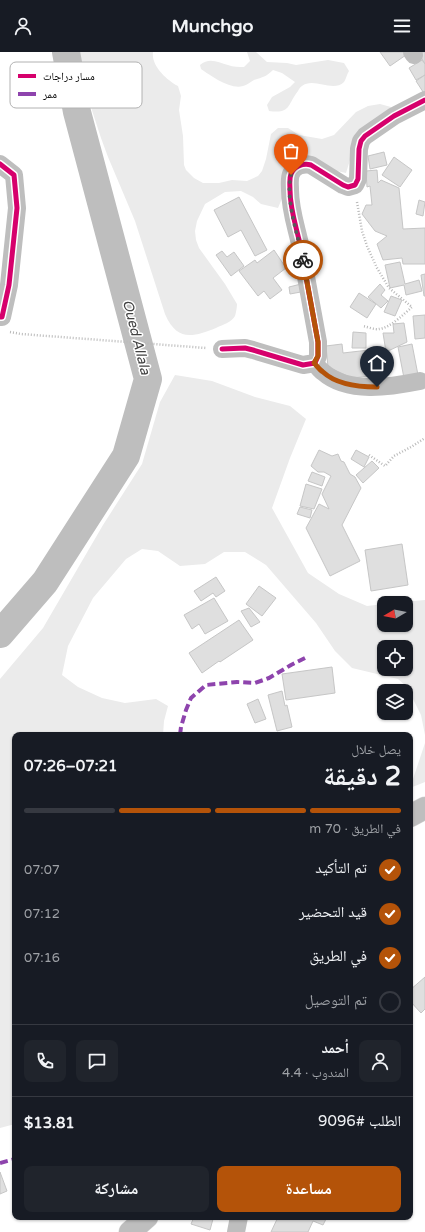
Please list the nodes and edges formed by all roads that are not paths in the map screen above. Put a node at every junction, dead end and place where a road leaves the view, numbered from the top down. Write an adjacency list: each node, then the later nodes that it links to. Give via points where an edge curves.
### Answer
1 (425, 100): 5 (street, via 394,116 365,136 359,149 358,179 355,185 343,185 311,165 305,164 295,169 291,175 290,204 300,243 318,342 318,356)
2 (0, 164): 3 (street, via 14,175 17,208 9,286)
3 (0, 317)
4 (222, 349): 5 (street, via 254,350 303,365)
5 (314, 363): 6 (street, via 324,373 339,381 363,387)
6 (420, 381)
7 (425, 808): 8 (main road)
8 (413, 814)
9 (144, 1220): 11 (main road)
10 (238, 1220): 12 (street)
11 (130, 1232)
12 (236, 1232)

